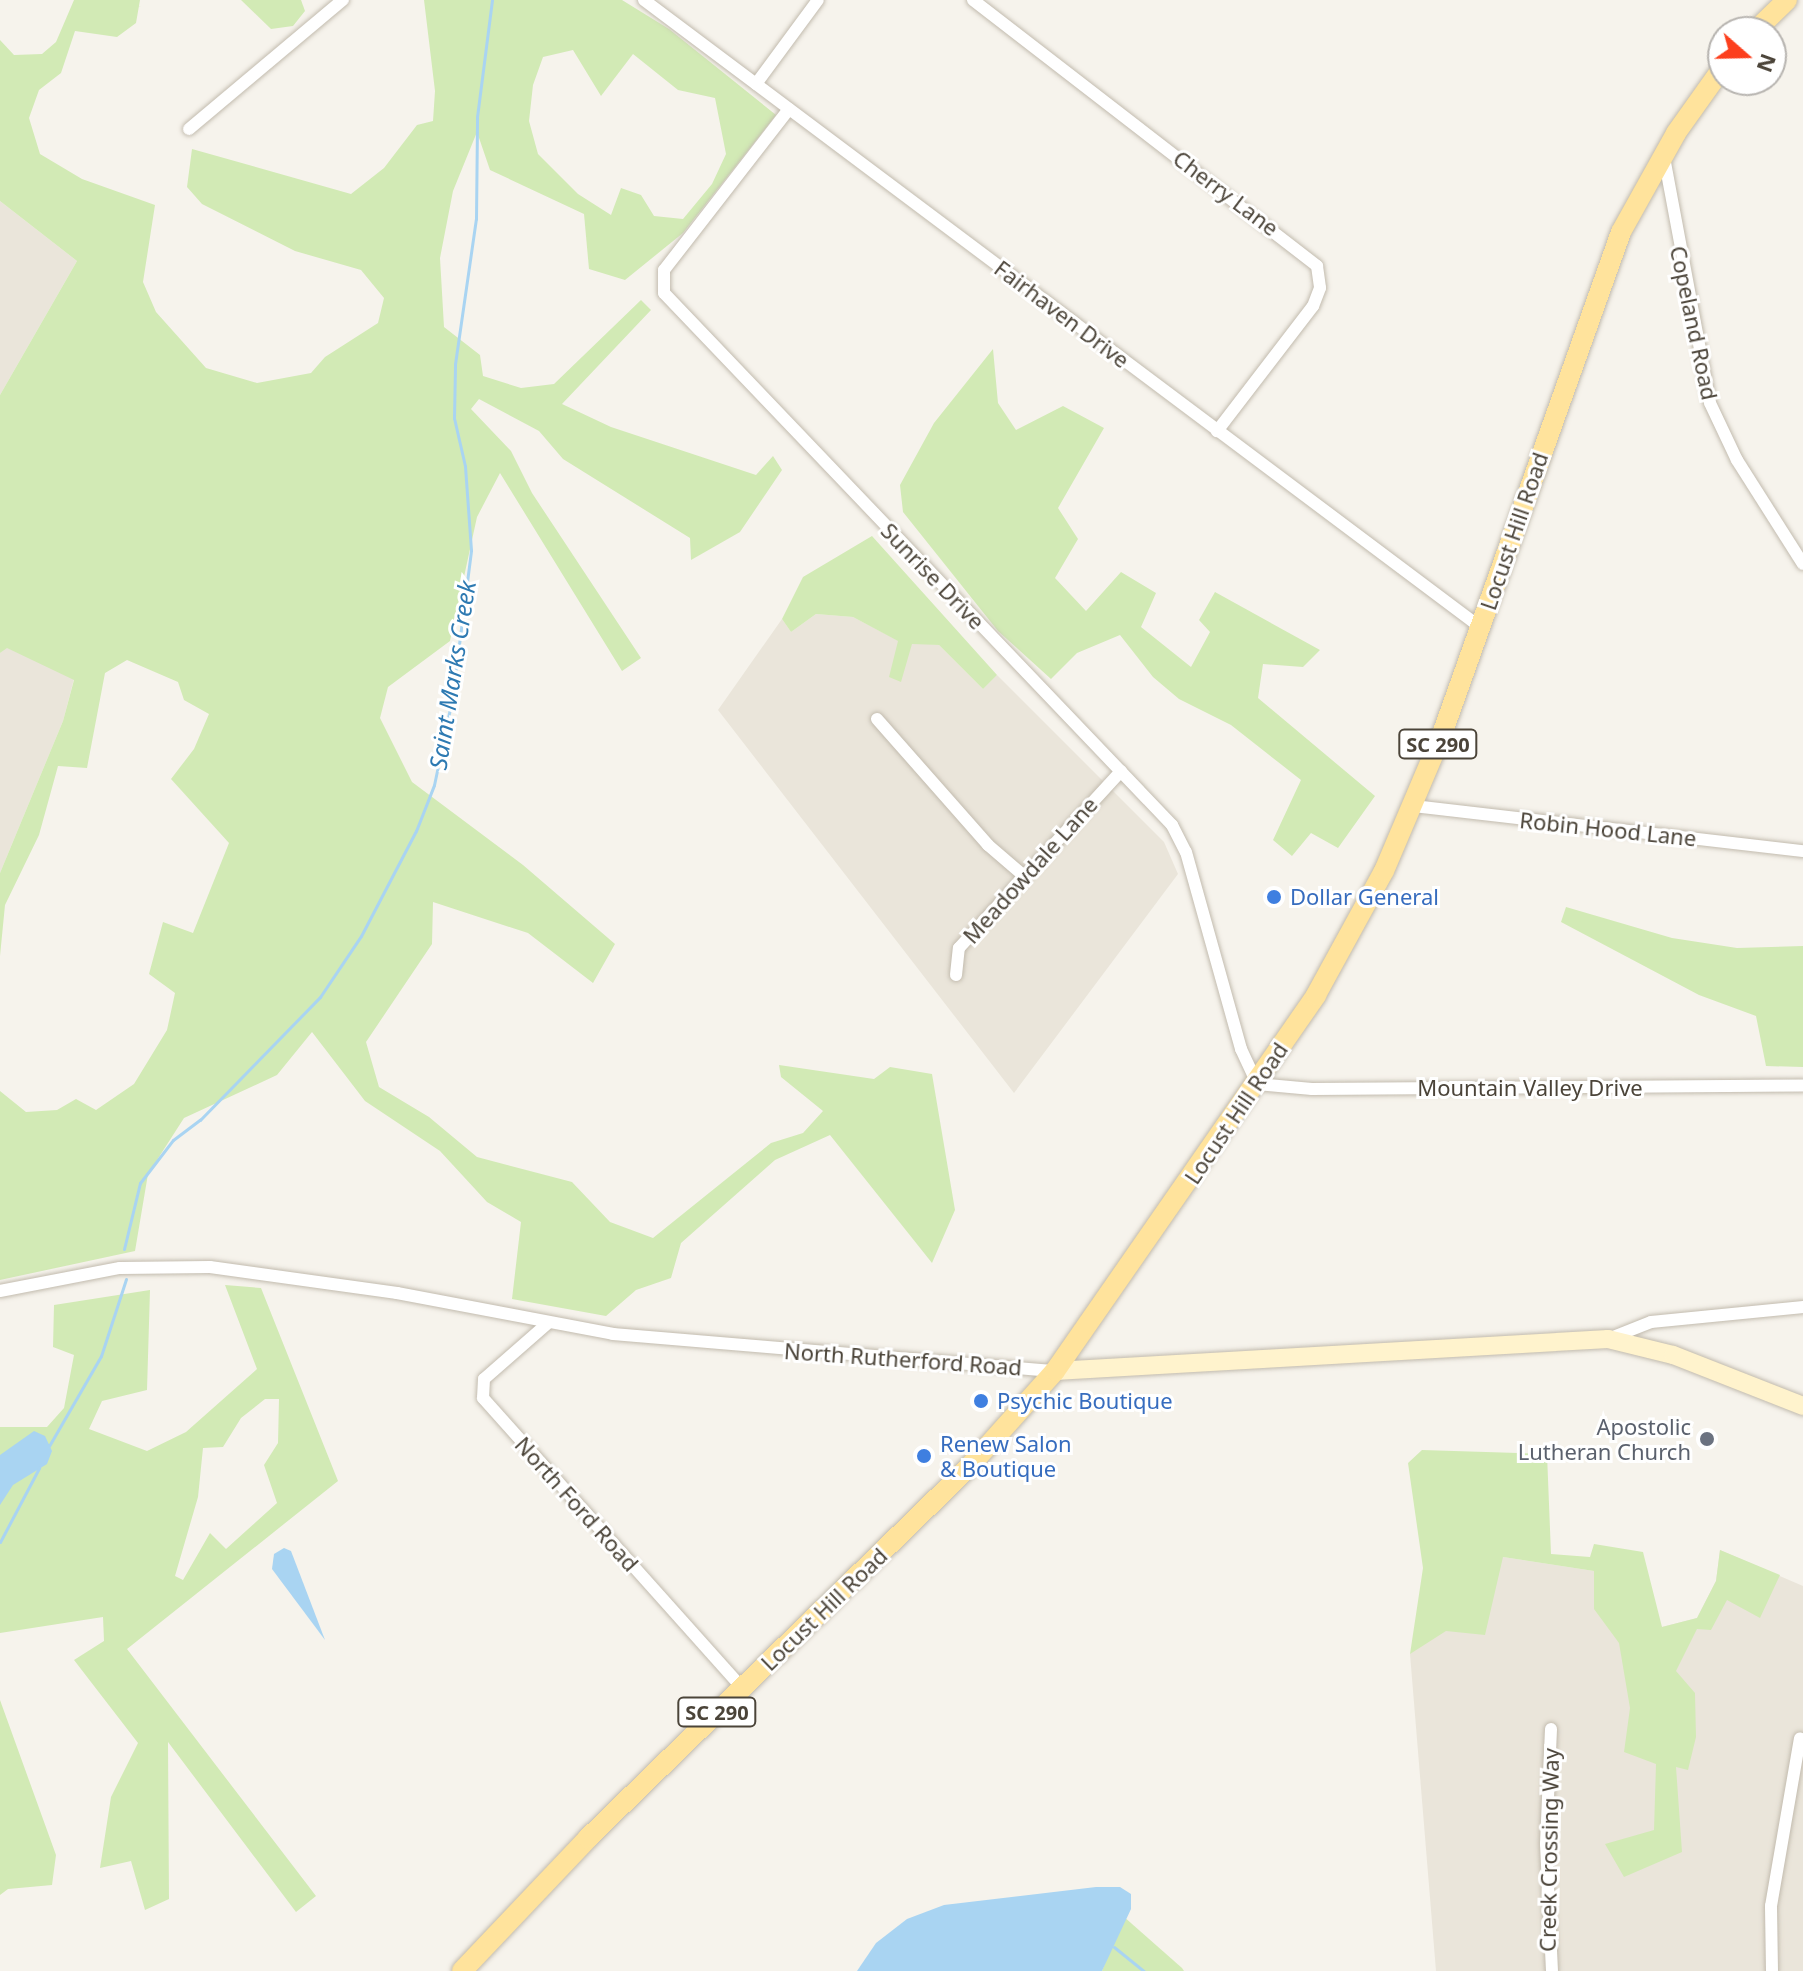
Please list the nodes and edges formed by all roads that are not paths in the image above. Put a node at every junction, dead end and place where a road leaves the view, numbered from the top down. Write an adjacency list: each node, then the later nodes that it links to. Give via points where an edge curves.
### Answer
1 (343, 0): 10 (street)
2 (644, 0): 7 (street, Fairhaven Drive)
3 (818, 0): 7 (street)
4 (973, 0): 12 (street, Cherry Lane, via 1317,266 1320,288 1313,306)
5 (1787, 0): 6 (main road)
6 (1770, 16)
7 (756, 84): 9 (street, Fairhaven Drive)
8 (1707, 91): 11 (main road, Locust Hill Road / SC 290)
9 (789, 109): 12 (street, Fairhaven Drive); 16 (street, Sunrise Drive, via 664,270 664,293)
10 (189, 129)
11 (1664, 154): 13 (street, Copeland Road, via 1710,403 1737,460); 14 (main road, Locust Hill Road / SC 290, via 1609,262)
12 (1217, 431): 14 (street, Fairhaven Drive)
13 (1803, 564)
14 (1480, 627): 17 (main road, Locust Hill Road / SC 290)
15 (877, 719): 19 (street, via 988,845)
16 (1121, 771): 19 (street, Meadowdale Lane); 21 (street, Sunrise Drive, via 1180,838 1241,1049)
17 (1413, 806): 18 (street, Robin Hood Lane); 21 (main road, Locust Hill Road / SC 290, via 1348,940)
18 (1803, 851)
19 (1023, 875): 20 (street, Meadowdale Lane, via 959,948)
20 (956, 975)
21 (1257, 1084): 22 (street, Mountain Valley Drive, via 1312,1089); 27 (main road, Locust Hill Road / SC 290)
22 (1803, 1086)
23 (0, 1291): 25 (street, North Rutherford Road, via 120,1268 210,1267 383,1291)
24 (1803, 1307): 26 (street, via 1651,1322)
25 (548, 1323): 27 (street, North Rutherford Road, via 682,1342); 29 (street, North Ford Road, via 484,1379 483,1398)
26 (1608, 1339): 27 (street, North Rutherford Road); 28 (street, North Rutherford Road, via 1673,1355)
27 (1055, 1371): 29 (main road, Locust Hill Road / SC 290, via 968,1468)
28 (1803, 1406)
29 (742, 1688): 32 (main road, Locust Hill Road / SC 290)
30 (1551, 1729): 33 (street, Creek Crossing Way, via 1546,1844)
31 (1800, 1738): 34 (street, via 1771,1906)
32 (462, 1971)
33 (1552, 1971)
34 (1772, 1971)

